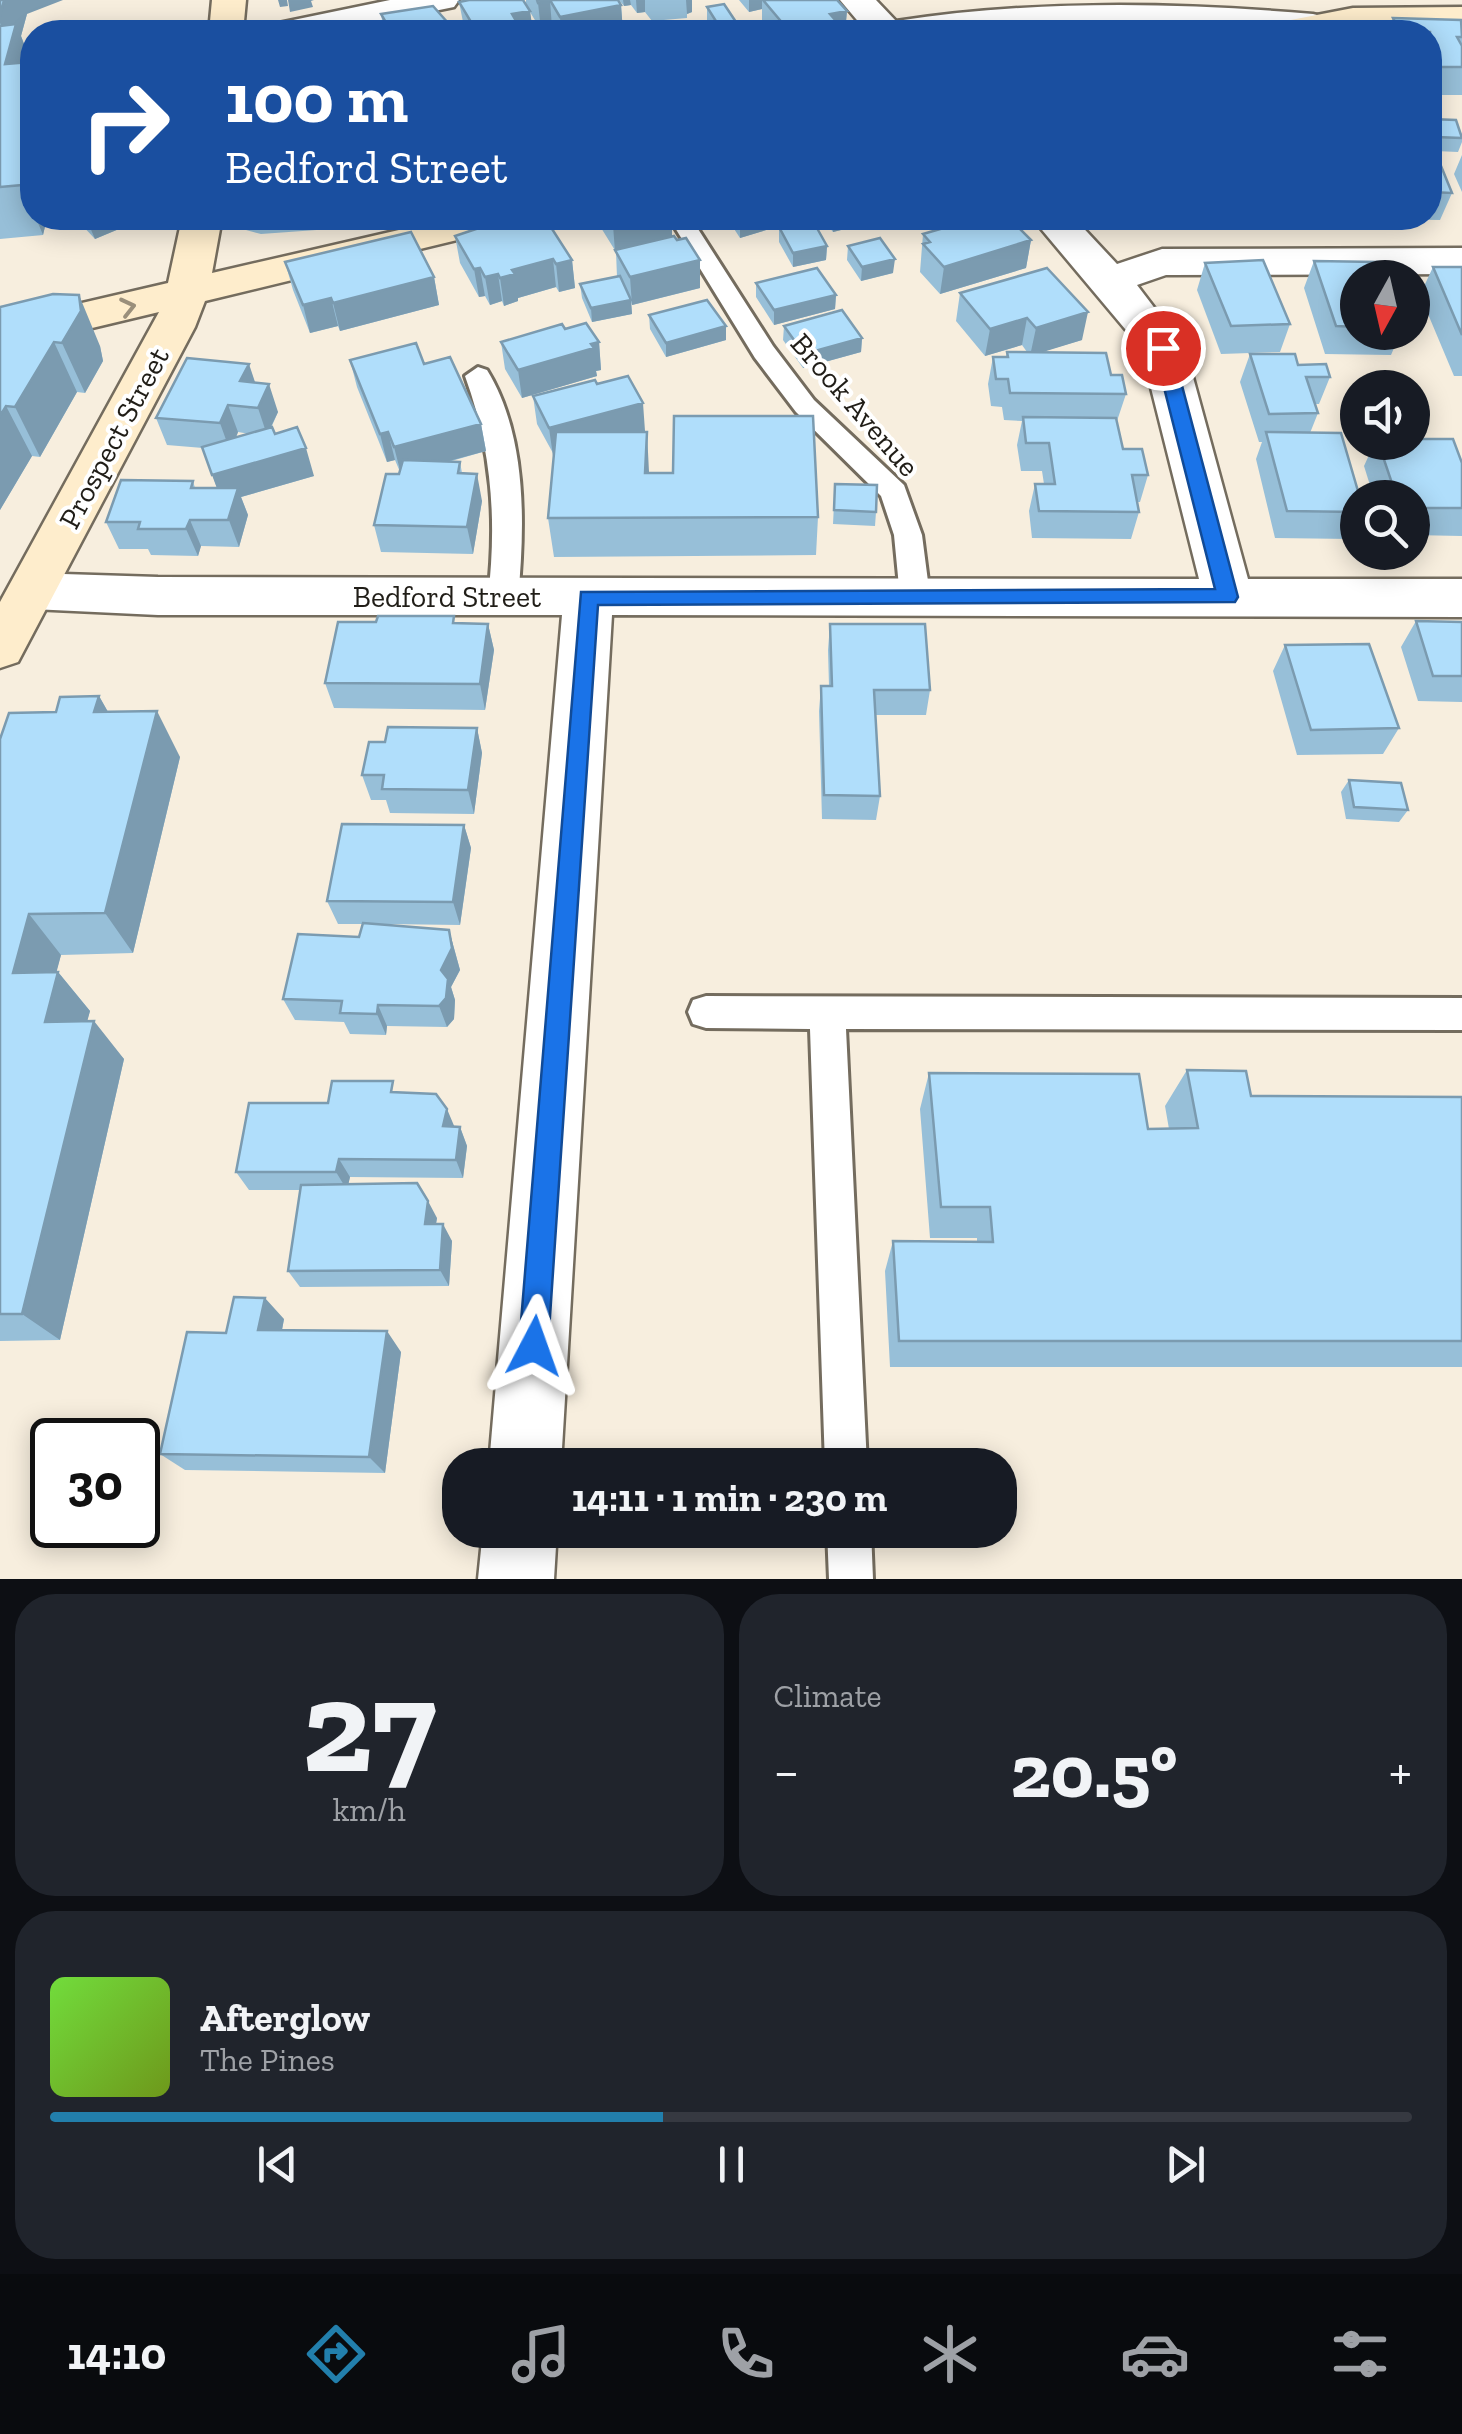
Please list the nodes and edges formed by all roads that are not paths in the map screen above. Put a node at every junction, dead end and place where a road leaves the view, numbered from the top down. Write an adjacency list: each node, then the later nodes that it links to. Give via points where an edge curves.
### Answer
1 (442, 0): 5 (street)
2 (856, 0): 6 (street)
3 (1307, 12): 4 (street); 7 (street)
4 (1462, 17)
5 (341, 20)
6 (875, 20)
7 (980, 20)
8 (200, 230): 14 (street, Prospect Street)
9 (450, 230): 14 (street)
10 (688, 230): 21 (lane, Brook Avenue, via 805,406 894,492)
11 (1063, 230): 13 (street)
12 (1462, 261): 13 (street, via 1162,262)
13 (1109, 281): 18 (street, via 1163,348)
14 (188, 292): 15 (street, one-way to 14); 17 (street, Prospect Street)
15 (0, 336)
16 (478, 376): 19 (lane, via 507,472)
17 (32, 591): 19 (street, Bedford Street); 23 (street, Prospect Street)
18 (1228, 597): 21 (street, Bedford Street); 22 (street, Bedford Street)
19 (503, 598): 20 (street, Bedford Street)
20 (588, 598): 21 (street, Bedford Street); 27 (street)
21 (916, 598)
22 (1462, 598)
23 (0, 648)
24 (706, 1012): 25 (lane)
25 (828, 1014): 26 (lane); 28 (lane)
26 (1462, 1014)
27 (526, 1448)
28 (845, 1448)
29 (519, 1548): 31 (street)
30 (849, 1548): 32 (lane)
31 (516, 1579)
32 (851, 1579)

